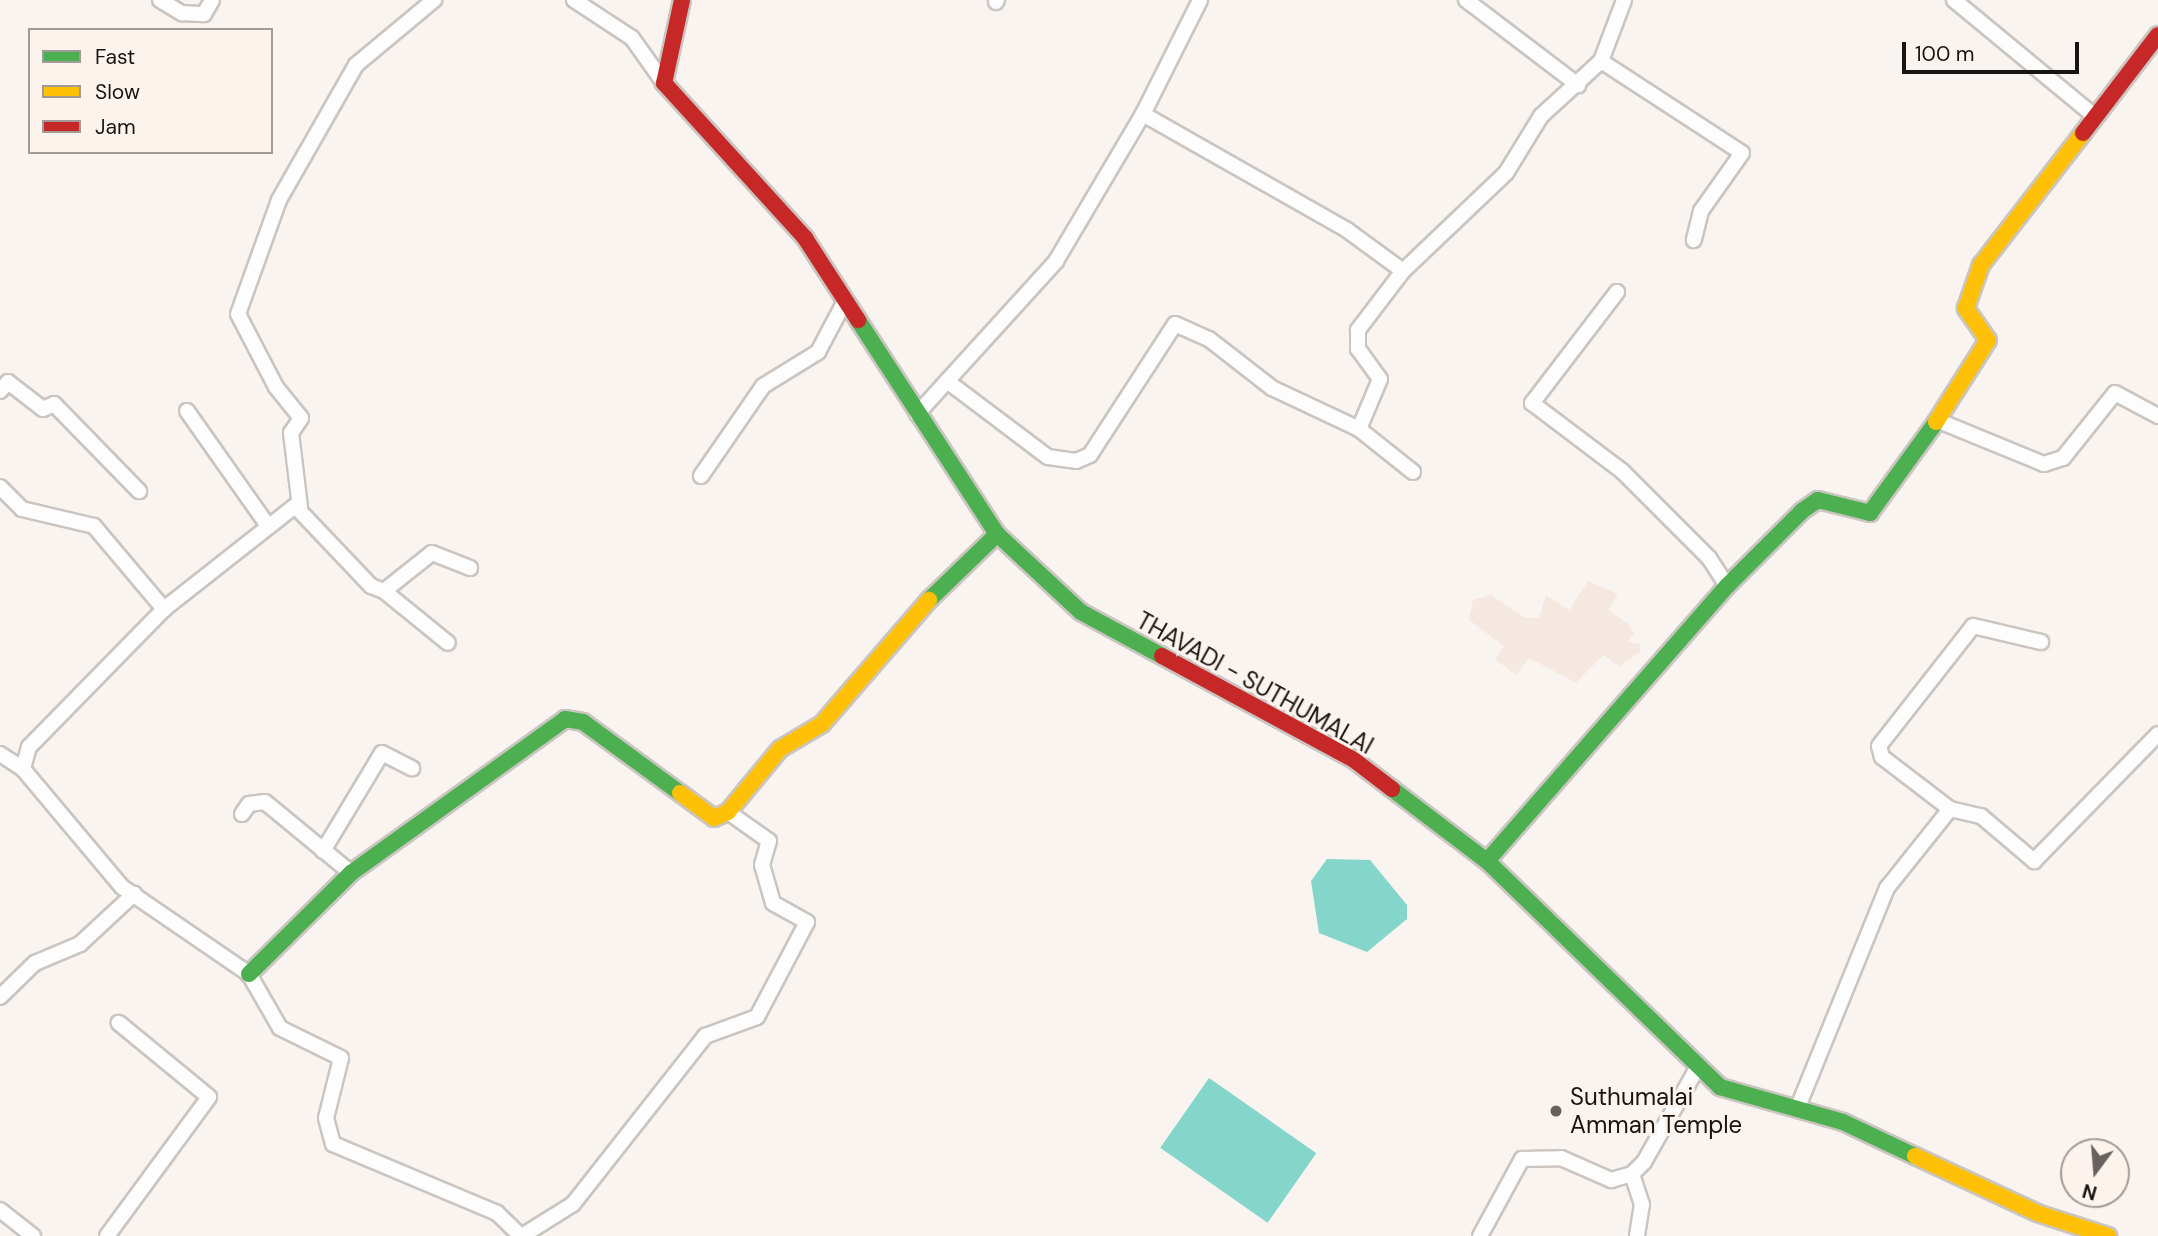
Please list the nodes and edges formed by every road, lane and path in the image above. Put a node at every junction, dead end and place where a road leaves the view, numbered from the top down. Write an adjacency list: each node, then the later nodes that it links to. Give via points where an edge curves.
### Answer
1 (160, 0): 2 (street, via 182,13 204,14)
2 (212, 0)
3 (434, 0): 31 (street, via 356,65 279,200 238,314 276,387 302,418 291,433)
4 (574, 0): 12 (street, via 632,38)
5 (682, 0): 12 (street)
6 (1200, 0): 14 (street)
7 (1466, 0): 13 (street)
8 (1624, 0): 11 (street)
9 (1954, 0): 15 (street)
10 (2158, 35): 15 (street)
11 (1601, 61): 13 (street); 16 (street, via 1742,153 1701,211)
12 (664, 83): 19 (street, THAVADI - SUTHUMALAI, via 805,238)
13 (1578, 85): 17 (street, via 1541,116 1506,173 1460,222)
14 (1143, 114): 17 (street, via 1336,223); 20 (street, via 1056,261)
15 (2094, 116): 25 (street, via 1966,294 1966,308 1988,340)
16 (1694, 240)
17 (1403, 271): 26 (street, via 1358,330 1357,349 1380,379)
18 (1617, 292): 35 (street, via 1532,403 1622,471 1709,558)
19 (845, 301): 23 (street, THAVADI - SUTHUMALAI); 28 (street, via 818,352 763,386)
20 (947, 381): 23 (street); 26 (street, via 1048,457 1076,461 1090,456 1175,324 1209,339 1272,388)
21 (0, 391): 30 (street, via 8,382 43,409 54,404)
22 (187, 411): 32 (street)
23 (917, 414): 33 (street, THAVADI - SUTHUMALAI)
24 (2158, 416): 25 (street, via 2115,393 2063,458 2044,464)
25 (1939, 421): 35 (street, via 1870,513 1862,516 1818,500)
26 (1359, 429): 27 (street)
27 (1413, 472)
28 (701, 476)
29 (0, 487): 37 (street, via 22,509 94,526)
30 (139, 491)
31 (300, 507): 32 (street); 36 (street, via 371,586)
32 (268, 526): 37 (street)
33 (996, 534): 45 (street, via 947,580 822,724 780,749 752,776); 48 (street, THAVADI - SUTHUMALAI, via 1081,612 1354,760)
34 (470, 568): 36 (street, via 432,553)
35 (1727, 586): 48 (street)
36 (384, 591): 39 (street)
37 (164, 609): 43 (street, via 29,747)
38 (2041, 642): 44 (street, via 1973,626 1879,746 1882,757)
39 (448, 643)
40 (2158, 734): 44 (street, via 2034,861 1981,816)
41 (0, 754): 43 (street)
42 (412, 768): 47 (street, via 382,753)
43 (23, 769): 50 (street)
44 (1951, 809): 55 (street, via 1887,888)
45 (729, 812): 49 (street, via 714,818 583,722 565,719); 60 (street, via 769,841 762,865 773,903 807,922 757,1017 705,1035 573,1204)
46 (242, 814): 47 (street, via 249,804 265,802)
47 (323, 851): 49 (street)
48 (1487, 861): 54 (street, THAVADI - SUTHUMALAI)
49 (351, 873): 51 (street)
50 (134, 894): 51 (street); 52 (street, via 80,944 35,963)
51 (249, 974): 60 (street, via 280,1028 341,1058 326,1118 333,1144 497,1213)
52 (0, 997)
53 (119, 1023): 59 (street, via 209,1097)
54 (1696, 1070): 55 (street, THAVADI - SUTHUMALAI, via 1746,1097); 56 (street)
55 (1798, 1107): 63 (street, THAVADI - SUTHUMALAI, via 1843,1122 2037,1213)
56 (1632, 1174): 61 (street, via 1611,1180 1561,1158 1522,1159); 62 (street, via 1642,1204)
57 (0, 1209): 58 (street)
58 (33, 1236)
59 (107, 1236)
60 (522, 1236)
61 (1480, 1236)
62 (1637, 1236)
63 (2108, 1236)

